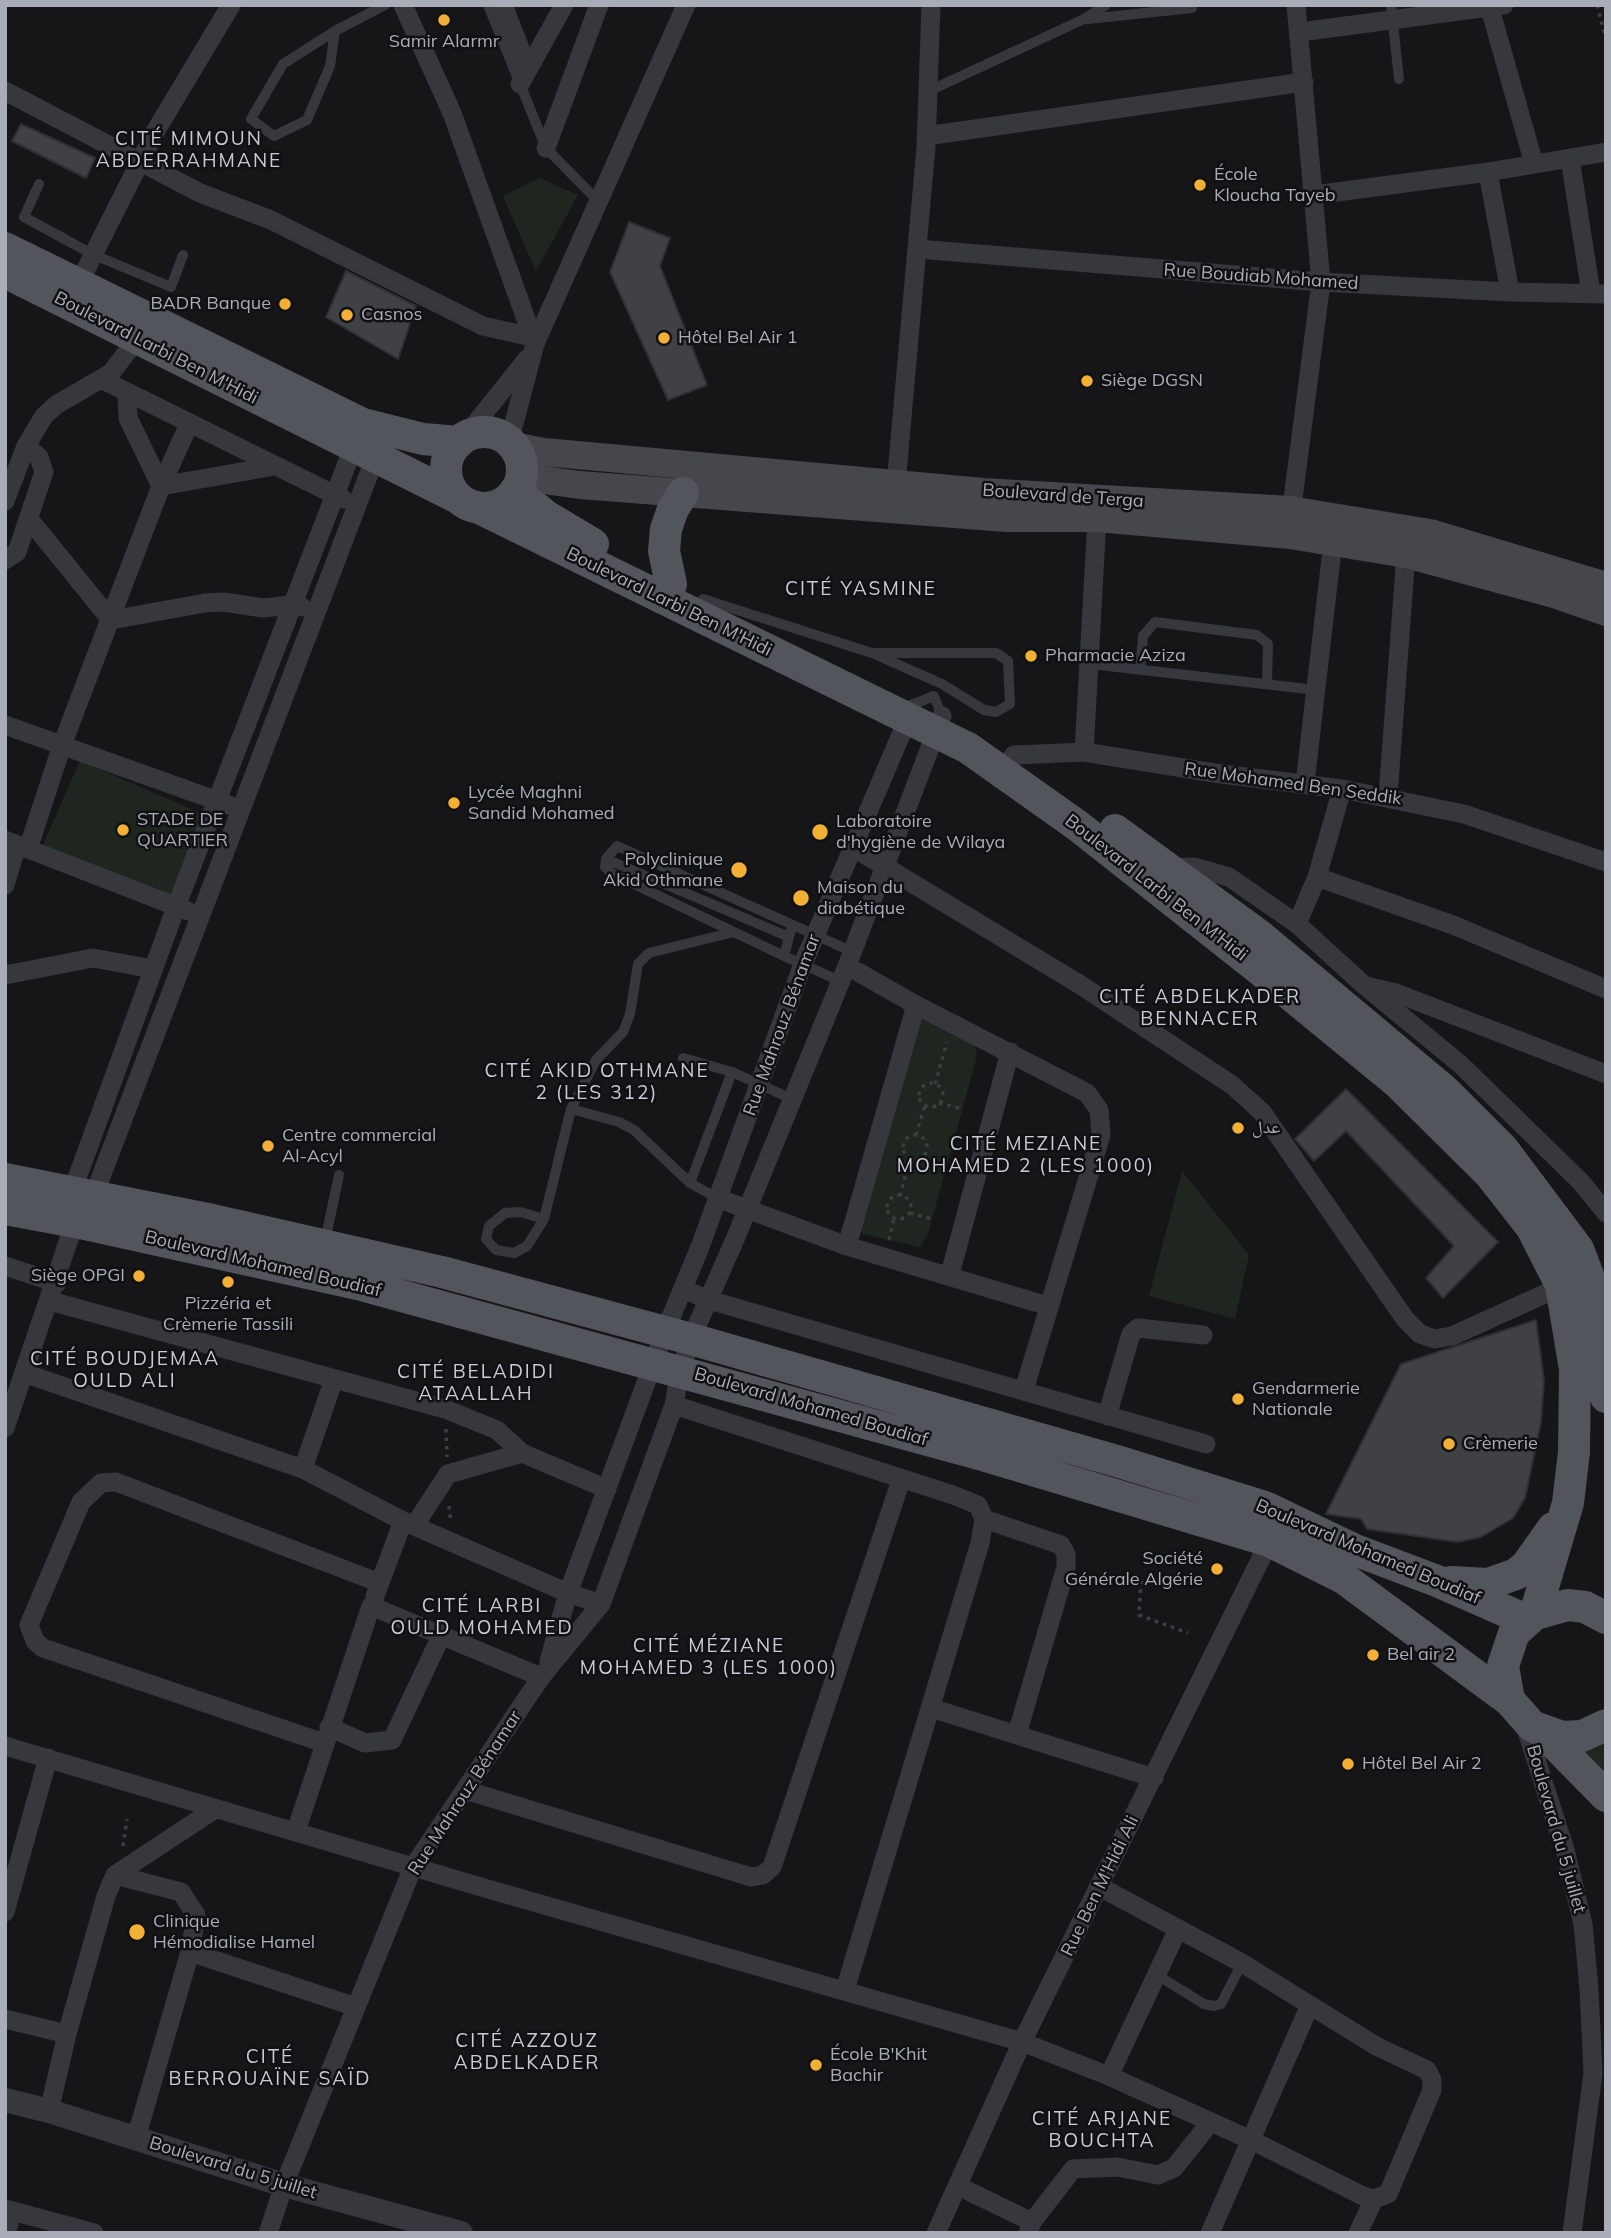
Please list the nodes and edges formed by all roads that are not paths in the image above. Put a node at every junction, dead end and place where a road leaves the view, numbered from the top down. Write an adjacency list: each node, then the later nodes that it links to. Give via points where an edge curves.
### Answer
1 (231, 5): 27 (street)
2 (385, 5): 16 (lane)
3 (403, 5): 43 (street, via 452,113)
4 (488, 5): 18 (lane)
5 (503, 5): 18 (street)
6 (564, 5): 18 (street)
7 (599, 5): 24 (street)
8 (686, 5): 32 (street)
9 (931, 5): 21 (street)
10 (1106, 5): 15 (lane)
11 (1192, 5): 15 (lane)
12 (1296, 5): 17 (street)
13 (1494, 6): 14 (street); 28 (street)
14 (1392, 13): 17 (street); 19 (lane)
15 (1084, 19): 21 (lane)
16 (335, 31): 16 (lane, via 283,64 251,119 274,136 307,120 330,66)
17 (1300, 32): 20 (street)
18 (524, 77): 24 (lane)
19 (1399, 79)
20 (1304, 82): 23 (street); 31 (street)
21 (929, 90): 23 (street)
22 (5, 91): 27 (street)
23 (926, 136): 34 (street)
24 (546, 148): 32 (lane)
25 (1606, 152): 26 (street)
26 (1570, 159): 28 (street); 41 (street)
27 (141, 161): 35 (street); 43 (street, via 405,285 483,327)
28 (1534, 164): 29 (street)
29 (1488, 172): 31 (street); 40 (street)
30 (39, 184): 35 (lane, via 24,216)
31 (1314, 195): 38 (street)
32 (598, 201): 43 (street)
33 (5, 248): 39 (main road, Boulevard Larbi Ben M'Hidi)
34 (918, 249): 38 (street, Rue Boudiab Mohamed); 57 (street)
35 (92, 254): 36 (lane, via 170,287); 39 (street)
36 (183, 255)
37 (5, 272): 42 (main road, Boulevard Larbi Ben M'Hidi)
38 (1321, 282): 40 (street, Rue Boudiab Mohamed); 63 (street)
39 (78, 285): 48 (main road, Boulevard Larbi Ben M'Hidi)
40 (1510, 292): 41 (street, Rue Boudiab Mohamed)
41 (1598, 293)
42 (137, 339): 44 (street); 48 (main road, Boulevard Larbi Ben M'Hidi)
43 (533, 345): 47 (street); 49 (street)
44 (103, 380): 45 (street); 50 (street, via 56,405 34,429)
45 (127, 394): 46 (street); 54 (street, via 128,418)
46 (189, 424): 51 (street); 54 (street)
47 (461, 440): 48 (main road, Boulevard Larbi Ben M'Hidi, via 413,437); 49 (main road, via 492,433); 59 (main road, via 451,451 446,476)
48 (364, 443): 56 (street); 59 (main road, Boulevard Larbi Ben M'Hidi); 60 (street)
49 (511, 444): 53 (main road, via 519,455); 57 (main road, Boulevard de Terga)
50 (26, 446): 52 (street); 62 (street, via 44,467)
51 (275, 466): 54 (street); 56 (street)
52 (9, 478): 58 (street)
53 (518, 484): 55 (main road, Boulevard de Terga); 59 (main road, via 498,505); 67 (main road, Boulevard Larbi Ben M'Hidi, via 546,516)
54 (161, 486): 74 (street)
55 (683, 493): 57 (main road, Boulevard de Terga); 67 (main road, via 666,529 664,551)
56 (334, 494): 60 (street); 70 (street)
57 (895, 496): 61 (main road, Boulevard de Terga, via 1006,518); 63 (main road, Boulevard de Terga)
58 (5, 501)
59 (467, 503): 83 (main road, Boulevard Larbi Ben M'Hidi)
60 (357, 505): 73 (street)
61 (1097, 518): 63 (main road, Boulevard de Terga); 78 (street)
62 (29, 519): 66 (street, via 18,552); 74 (street)
63 (1290, 522): 64 (main road, Boulevard de Terga); 68 (main road, Boulevard de Terga, via 1430,533)
64 (1333, 541): 65 (main road, Boulevard de Terga); 82 (street)
65 (1406, 554): 72 (main road, Boulevard de Terga); 90 (street)
66 (5, 560)
67 (671, 584): 69 (main road, Boulevard Larbi Ben M'Hidi)
68 (1606, 586)
69 (703, 599): 77 (lane); 83 (main road, Boulevard Larbi Ben M'Hidi)
70 (291, 605): 71 (street); 73 (street); 75 (street)
71 (262, 608): 74 (street, via 205,603); 75 (street)
72 (1606, 612)
73 (316, 614): 76 (street)
74 (111, 621): 85 (street)
75 (282, 631): 76 (street); 91 (street)
76 (306, 641): 92 (street)
77 (872, 653): 80 (lane); 80 (lane, via 996,653 1008,661 1010,704 996,712 984,710)
78 (1091, 664): 79 (lane); 86 (street)
79 (1140, 670): 81 (lane); 81 (lane, via 1143,636 1154,622 1257,635 1268,644)
80 (942, 684): 83 (lane)
81 (1267, 684): 82 (lane)
82 (1317, 690): 88 (street)
83 (927, 714): 87 (main road, Boulevard Larbi Ben M'Hidi, via 968,748); 94 (street, Rue Mahrouz Bénamar); 97 (street, Rue Mahrouz Bénamar)
84 (5, 725): 85 (street)
85 (62, 745): 91 (street); 93 (street)
86 (1084, 752): 87 (street, Rue Mohamed Ben Seddik); 88 (street, Rue Mohamed Ben Seddik)
87 (1007, 763): 98 (main road, Boulevard Larbi Ben M'Hidi); 138 (main road, Boulevard Larbi Ben M'Hidi, via 1078,826 1397,1082 1489,1173)
88 (1305, 783): 89 (street, Rue Mohamed Ben Seddik)
89 (1342, 789): 90 (street, Rue Mohamed Ben Seddik); 99 (street)
90 (1388, 796): 96 (street, Rue Mohamed Ben Seddik, via 1464,814)
91 (218, 800): 92 (street); 101 (street)
92 (243, 810): 102 (street)
93 (17, 845): 100 (street); 101 (street)
94 (854, 848): 97 (street); 106 (street, Rue Mahrouz Bénamar)
95 (606, 859): 104 (lane, via 611,873); 105 (lane); 105 (lane, via 617,846)
96 (1606, 862)
97 (885, 865): 107 (street, Rue Mahrouz Bénamar); 138 (street, via 1232,1085 1262,1112 1405,1320 1420,1334 1435,1339 1452,1336)
98 (1168, 868): 103 (street, via 1210,869 1229,877); 138 (main road, Boulevard Larbi Ben M'Hidi, via 1260,936 1445,1091 1503,1149 1578,1249)
99 (1317, 877): 103 (street); 114 (street, via 1453,925)
100 (5, 884)
101 (176, 907): 102 (street); 110 (street)
102 (202, 916): 124 (street)
103 (1297, 924): 113 (street)
104 (734, 932): 108 (lane); 122 (lane, via 643,957 623,1032 596,1060)
105 (791, 932): 106 (lane); 108 (lane)
106 (814, 936): 107 (lane); 109 (street, Rue Mahrouz Bénamar)
107 (852, 950): 112 (street, Rue Mahrouz Bénamar)
108 (784, 956): 109 (lane)
109 (803, 964): 112 (lane); 120 (street, Rue Mahrouz Bénamar)
110 (153, 969): 111 (street, via 93,958); 123 (street)
111 (5, 975)
112 (849, 976): 115 (street); 121 (street, Rue Mahrouz Bénamar)
113 (1365, 986): 119 (street, via 1396,993); 132 (street, via 1460,1064)
114 (1606, 989)
115 (916, 1005): 116 (street); 135 (street)
116 (1010, 1052): 137 (street); 142 (street, via 1087,1093 1099,1110 1101,1135)
117 (683, 1058): 118 (lane)
118 (732, 1072): 120 (lane); 127 (lane)
119 (1606, 1074)
120 (760, 1083): 121 (lane); 128 (street, Rue Mahrouz Bénamar)
121 (792, 1099): 130 (street, Rue Mahrouz Bénamar)
122 (571, 1109): 127 (lane, via 634,1130); 133 (lane)
123 (86, 1149): 124 (street); 131 (street)
124 (109, 1156): 131 (street)
125 (339, 1175): 134 (lane)
126 (5, 1179): 131 (main road, Boulevard Mohamed Boudiaf)
127 (690, 1184): 128 (lane)
128 (718, 1198): 130 (street); 139 (street, Rue Mahrouz Bénamar)
129 (5, 1209): 131 (main road, Boulevard Mohamed Boudiaf)
130 (747, 1209): 135 (street); 141 (street, Rue Mahrouz Bénamar)
131 (77, 1213): 134 (main road, Boulevard Mohamed Boudiaf); 140 (street); 144 (main road, Boulevard Mohamed Boudiaf, via 358,1284)
132 (1606, 1213)
133 (544, 1219): 133 (lane, via 527,1246 514,1253 496,1250 486,1239 489,1226 505,1213)
134 (325, 1245): 144 (main road, Boulevard Mohamed Boudiaf, via 442,1272)
135 (847, 1246): 137 (street)
136 (5, 1266): 140 (street)
137 (950, 1274): 142 (street)
138 (1575, 1281): 148 (main road, Boulevard Larbi Ben M'Hidi, via 1600,1334); 157 (main road, Boulevard Larbi Ben M'Hidi, via 1574,1452)
139 (683, 1289): 141 (street); 144 (street, Rue Mahrouz Bénamar)
140 (53, 1292): 145 (street); 146 (street)
141 (709, 1300): 144 (street, Rue Mahrouz Bénamar); 147 (street)
142 (1048, 1306): 147 (street)
143 (1203, 1335): 150 (street, via 1138,1328 1131,1334)
144 (672, 1352): 149 (street); 156 (street); 158 (main road, Boulevard Mohamed Boudiaf, via 1120,1462); 161 (main road, Boulevard Mohamed Boudiaf, via 979,1454)
145 (24, 1373): 151 (street); 154 (street)
146 (334, 1379): 153 (street, via 445,1409 496,1430); 154 (street)
147 (1024, 1390): 150 (street)
148 (1606, 1397)
149 (674, 1405): 155 (street); 165 (street)
150 (1107, 1416): 152 (street)
151 (5, 1427)
152 (1206, 1444)
153 (522, 1453): 156 (street); 160 (street, via 448,1474)
154 (303, 1469): 160 (street)
155 (901, 1480): 159 (street, via 978,1505); 179 (street, via 772,1867 763,1875 751,1877)
156 (607, 1489): 164 (street)
157 (1568, 1503): 162 (main road, via 1542,1546 1516,1574 1488,1584); 167 (main road, Boulevard Larbi Ben M'Hidi)
158 (1286, 1515): 161 (street, Rue Ben M'Hidi Ali); 162 (main road, Boulevard Mohamed Boudiaf, via 1354,1550)
159 (984, 1519): 171 (street); 174 (street, via 1061,1545 1066,1554)
160 (409, 1523): 163 (street); 164 (street)
161 (1269, 1541): 172 (main road, Boulevard Mohamed Boudiaf, via 1345,1579); 178 (street, Rue Ben M'Hidi Ali)
162 (1437, 1581): 167 (main road, Boulevard Mohamed Boudiaf)
163 (380, 1583): 166 (street); 175 (street, via 116,1482 101,1483 81,1502 29,1625 43,1648)
164 (568, 1593): 165 (street); 170 (street)
165 (601, 1604): 170 (street)
166 (371, 1606): 169 (street); 175 (street)
167 (1530, 1617): 168 (main road, via 1568,1605 1585,1607); 172 (main road, Boulevard Larbi Ben M'Hidi, via 1514,1633 1503,1666)
168 (1606, 1618)
169 (442, 1634): 170 (street); 175 (street, via 393,1740 365,1743)
170 (544, 1673): 179 (street, Rue Mahrouz Bénamar)
171 (931, 1708): 174 (street); 191 (street)
172 (1525, 1717): 173 (main road, via 1562,1737 1582,1735); 180 (main road, Boulevard Mohamed Boudiaf); 215 (street, Boulevard du 5 juillet, via 1565,1850 1586,1950 1592,2073)
173 (1606, 1724)
174 (1017, 1734): 178 (street)
175 (327, 1735): 182 (street)
176 (5, 1746): 177 (street)
177 (48, 1758): 181 (street); 186 (street)
178 (1154, 1778): 185 (street, Rue Ben M'Hidi Ali)
179 (465, 1790): 183 (street, Rue Mahrouz Bénamar)
180 (1606, 1796)
181 (215, 1809): 182 (street); 184 (street)
182 (296, 1831): 183 (street)
183 (413, 1867): 191 (street); 193 (street, Rue Mahrouz Bénamar)
184 (115, 1875): 188 (street, via 181,1892 196,1914); 195 (street)
185 (1100, 1887): 187 (street); 196 (street, Rue Ben M'Hidi Ali)
186 (5, 1912)
187 (1178, 1928): 189 (street); 190 (street)
188 (190, 1952): 193 (street); 201 (street)
189 (1242, 1963): 190 (lane, via 1221,2004 1214,2006); 192 (street)
190 (1157, 1975): 197 (street)
191 (845, 1990): 196 (street)
192 (1310, 2004): 202 (street); 205 (street, via 1376,2046 1427,2070 1432,2080 1432,2090 1388,2194)
193 (356, 2007): 203 (street, Rue Mahrouz Bénamar)
194 (5, 2018): 195 (street)
195 (67, 2034): 199 (street)
196 (1022, 2042): 197 (street); 204 (street, Rue Ben M'Hidi Ali)
197 (1108, 2076): 200 (street)
198 (5, 2100): 199 (street, Boulevard du 5 juillet)
199 (49, 2111): 201 (street, Boulevard du 5 juillet)
200 (1209, 2124): 202 (street); 207 (street, via 1174,2168 1158,2175 1118,2166 1073,2169)
201 (136, 2138): 203 (street, Boulevard du 5 juillet)
202 (1253, 2141): 205 (street); 213 (street)
203 (284, 2185): 210 (street, Rue Mahrouz Bénamar); 211 (street, Boulevard du 5 juillet)
204 (958, 2186): 207 (street); 212 (street, Rue Ben M'Hidi Ali)
205 (1374, 2199): 214 (street)
206 (9, 2210): 208 (street); 209 (street)
207 (1030, 2227)
208 (6, 2233)
209 (94, 2233)
210 (268, 2233)
211 (461, 2233)
212 (936, 2233)
213 (1210, 2233)
214 (1358, 2233)
215 (1572, 2233)

